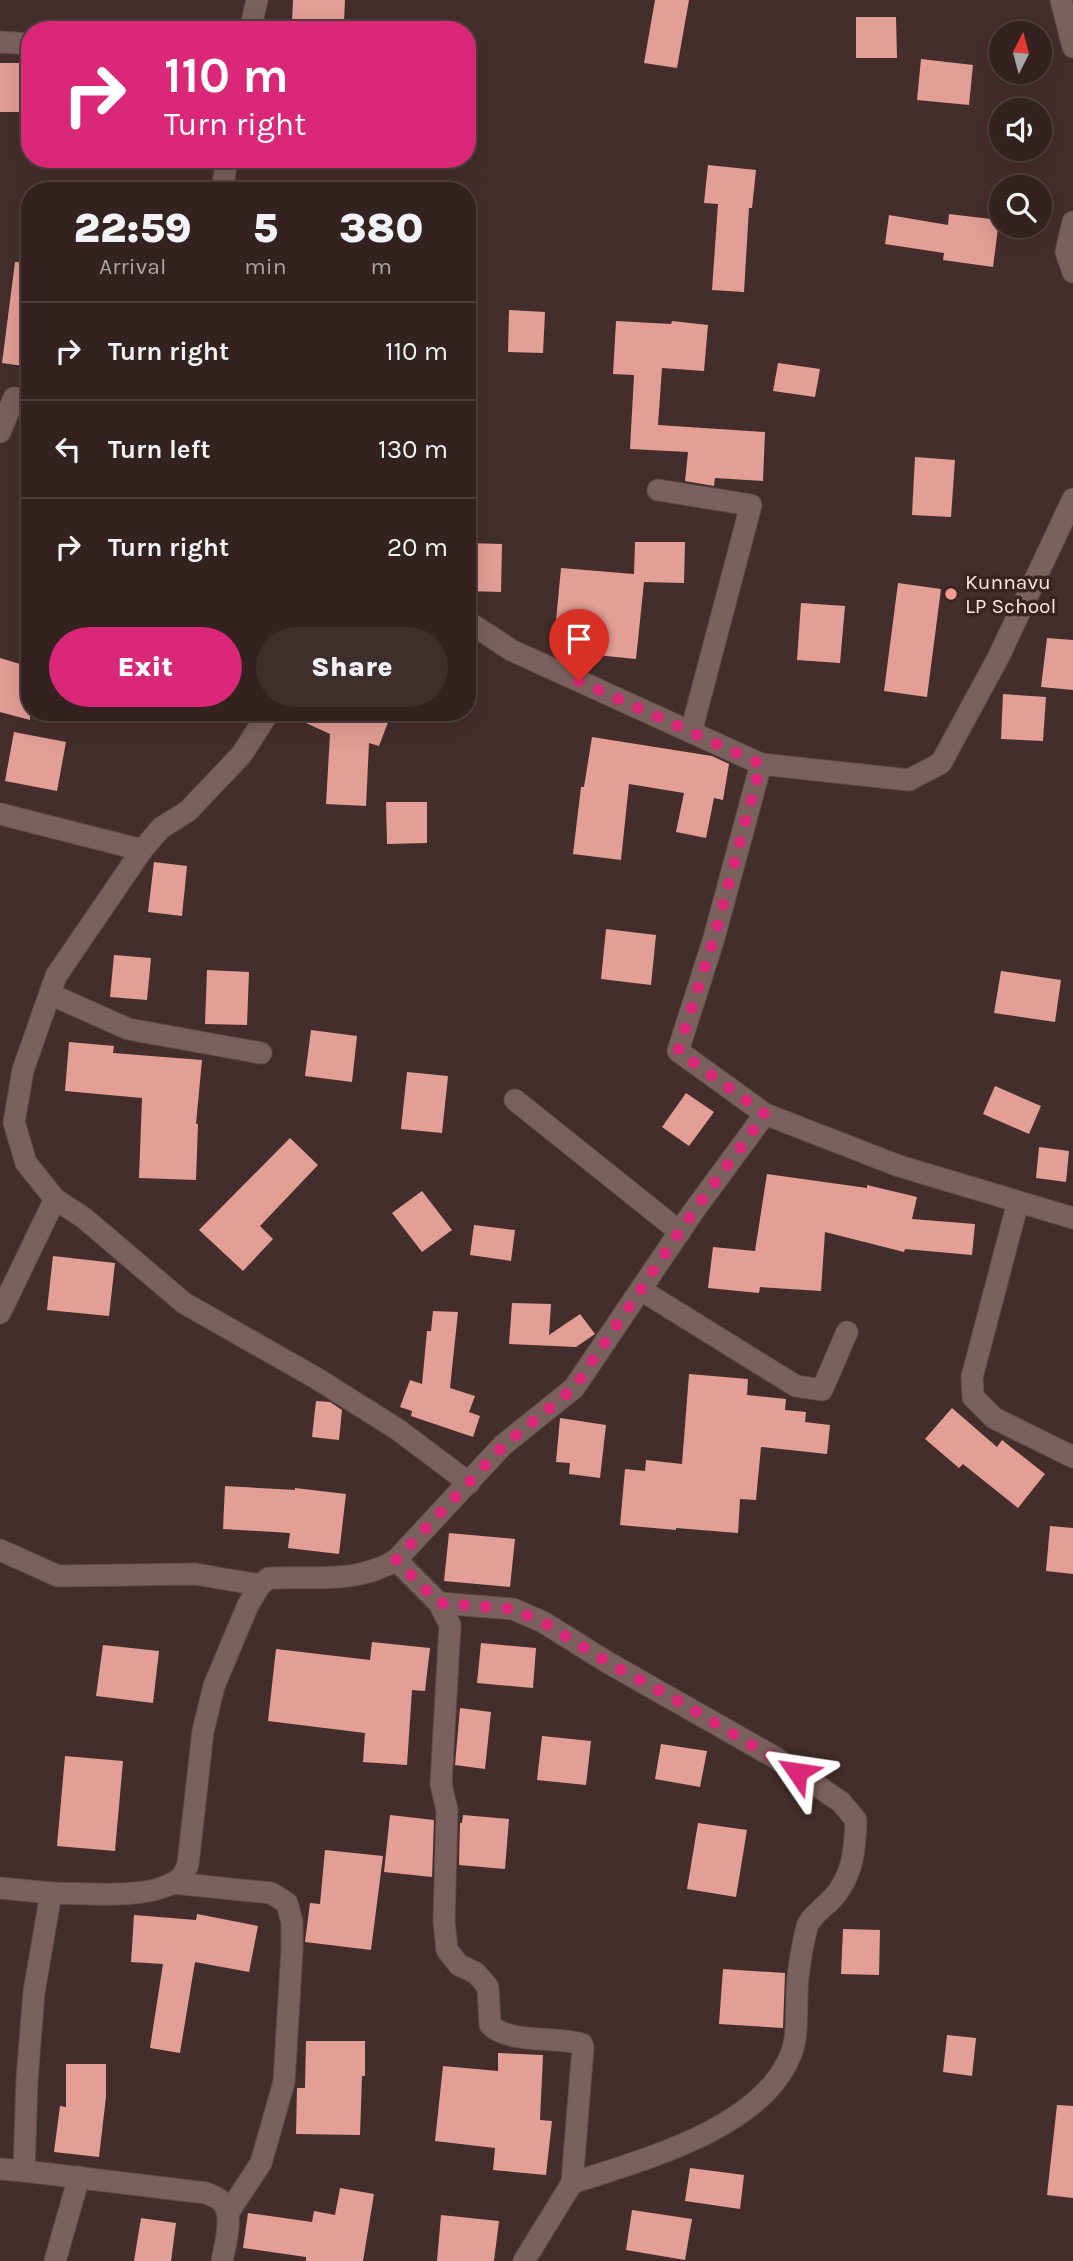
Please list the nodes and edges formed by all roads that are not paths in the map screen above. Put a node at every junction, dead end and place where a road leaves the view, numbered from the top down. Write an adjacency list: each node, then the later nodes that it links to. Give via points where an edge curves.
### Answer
1 (257, 0): 3 (street)
2 (1061, 0): 6 (street)
3 (252, 21)
4 (0, 41): 5 (street)
5 (21, 43)
6 (1073, 47)
7 (1073, 222): 8 (street, via 1066,252)
8 (1073, 272)
9 (21, 398): 10 (street, via 14,398)
10 (0, 432)
11 (658, 491): 15 (street, via 751,505)
12 (1073, 499): 16 (street, via 998,658 941,763 909,780)
13 (476, 627): 15 (street, via 511,650)
14 (263, 721): 18 (street, via 242,754 188,811 161,828)
15 (691, 732): 16 (street)
16 (761, 764): 22 (street, via 678,1051)
17 (0, 814): 18 (street)
18 (142, 850): 19 (street, via 55,976)
19 (50, 994): 20 (street, via 128,1029); 23 (street, via 23,1069 14,1122 26,1163)
20 (261, 1053)
21 (514, 1100): 26 (street)
22 (765, 1114): 24 (street, via 899,1166); 26 (street)
23 (55, 1199): 28 (street); 31 (street, via 184,1303 397,1429)
24 (1018, 1202): 25 (street); 30 (street, via 972,1377 974,1397 994,1418)
25 (1073, 1219)
26 (680, 1232): 27 (street)
27 (641, 1290): 29 (street, via 796,1386 822,1391); 31 (street, via 574,1388 503,1446)
28 (3, 1301)
29 (847, 1332)
30 (1073, 1457)
31 (469, 1483): 33 (street)
32 (0, 1550): 34 (street, via 58,1576 195,1574)
33 (396, 1560): 34 (street, via 363,1574 269,1578); 35 (street)
34 (260, 1585): 36 (street, via 214,1686 188,1864 183,1876)
35 (439, 1603): 42 (street, via 450,1625 441,1784 447,1810 447,1950 488,1987 490,2025 497,2032 582,2044); 42 (street, via 513,1609 543,1622 776,1758 841,1802 856,1819 848,1875 808,1924 792,2054 770,2091 680,2148)
36 (173, 1883): 38 (street, via 140,1892); 43 (street, via 271,1893 287,1903 292,1922 284,2082 261,2163)
37 (0, 1888): 38 (street)
38 (51, 1893): 40 (street, via 34,1992)
39 (0, 2169): 40 (street)
40 (24, 2171): 41 (street)
41 (79, 2177): 43 (street, via 206,2193 222,2201); 44 (street)
42 (572, 2183): 46 (street)
43 (228, 2213): 45 (street)
44 (55, 2261)
45 (222, 2261)
46 (524, 2261)

